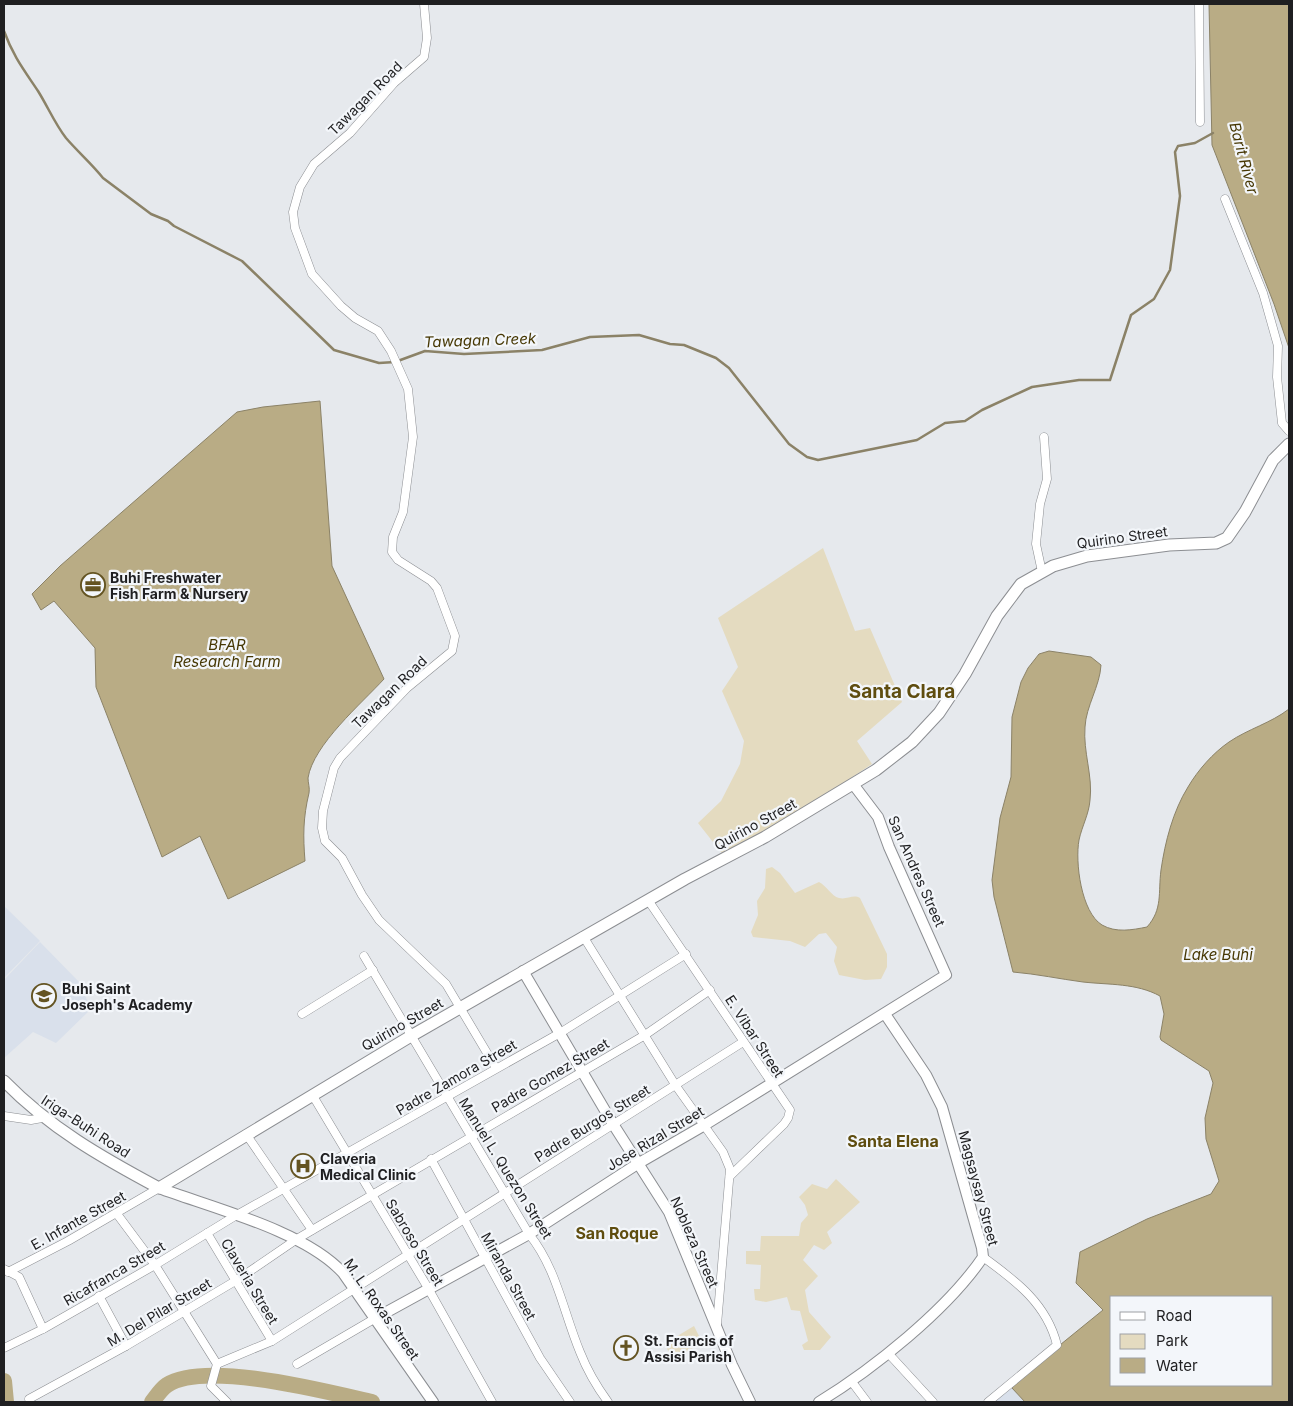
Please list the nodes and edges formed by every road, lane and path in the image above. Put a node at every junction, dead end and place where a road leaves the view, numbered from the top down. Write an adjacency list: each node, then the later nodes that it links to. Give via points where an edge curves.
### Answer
1 (424, 4): 19 (street, Tawagan Road, via 427,38 424,57 394,83 350,134 314,164 300,187 293,212 300,246 312,274 341,306 378,331 408,389 413,437 403,512 392,552 437,588 454,636 452,651 407,688 340,758 327,794 322,828 325,841 342,858 379,920 446,984)
2 (1199, 4): 3 (street)
3 (1200, 122)
4 (1225, 199): 5 (street, via 1263,293 1278,346 1277,377 1282,423)
5 (1289, 431)
6 (1044, 437): 8 (street, via 1047,479 1040,504 1036,544)
7 (1289, 444): 8 (main road, Quirino Street, via 1273,460 1227,538 1216,543 1169,545 1087,556 1062,562)
8 (1042, 572): 9 (main road, Quirino Street, via 1021,584 1006,602 932,721 897,754)
9 (853, 784): 10 (main road, Quirino Street, via 765,837); 16 (street, San Andres Street, via 878,817)
10 (648, 900): 11 (main road, Quirino Street); 12 (street, E. Vibar Street)
11 (583, 936): 15 (main road, Quirino Street); 18 (street)
12 (686, 954): 17 (street, E. Vibar Street); 18 (street, Padre Zamora Street)
13 (364, 956): 14 (street, Manuel L. Quezon Street)
14 (373, 970): 20 (street); 24 (street, Manuel L. Quezon Street)
15 (523, 972): 19 (main road, Quirino Street); 22 (street, Nobleza Street)
16 (946, 975): 21 (street, Jose Rizal Street)
17 (710, 990): 23 (street, Padre Gomez Street); 25 (street, E. Vibar Street)
18 (620, 995): 22 (street, Padre Zamora Street); 23 (street)
19 (461, 1007): 24 (main road, Quirino Street); 26 (street, Tawagan Road)
20 (302, 1014)
21 (886, 1014): 29 (street, Jose Rizal Street); 58 (street, Magsaysay Street, via 926,1075 942,1107)
22 (560, 1032): 26 (street, Padre Zamora Street); 27 (street, Nobleza Street)
23 (644, 1035): 27 (street, Padre Gomez Street); 30 (street)
24 (411, 1036): 31 (main road, Quirino Street); 32 (street, Manuel L. Quezon Street)
25 (743, 1042): 29 (street, E. Vibar Street); 30 (street, Padre Burgos Street)
26 (496, 1068): 32 (street, Padre Zamora Street)
27 (582, 1072): 37 (street, Nobleza Street); 40 (street, Padre Gomez Street)
28 (4, 1081): 35 (main road, Iriga-Buhi Road)
29 (771, 1082): 38 (street, Jose Rizal Street); 44 (street, E. Vibar Street, via 788,1107 788,1118)
30 (676, 1086): 37 (street, Padre Burgos Street); 38 (street)
31 (313, 1096): 39 (main road, Quirino Street); 41 (street, Sabroso Street)
32 (447, 1097): 40 (street, Manuel L. Quezon Street); 41 (street, Padre Zamora Street)
33 (4, 1116): 34 (street)
34 (13, 1118): 35 (street); 36 (street)
35 (42, 1118): 45 (main road, Iriga-Buhi Road, via 97,1154)
36 (4, 1124)
37 (613, 1124): 43 (street, Nobleza Street); 47 (street, Padre Burgos Street)
38 (703, 1126): 43 (street, Jose Rizal Street); 44 (street, via 723,1152)
39 (246, 1134): 45 (main road, Quirino Street); 46 (street)
40 (471, 1135): 42 (street, Padre Gomez Street); 47 (street, Manuel L. Quezon Street)
41 (347, 1152): 46 (street, Padre Zamora Street); 48 (street, Sabroso Street)
42 (431, 1159): 48 (street, Padre Gomez Street); 51 (street, Miranda Street)
43 (639, 1163): 54 (street, Jose Rizal Street); 67 (street, Nobleza Street, via 669,1212)
44 (730, 1176): 67 (street)
45 (159, 1188): 49 (street, E. Infante Street); 50 (street, M. L. Roxas Street)
46 (283, 1190): 50 (street, Padre Zamora Street); 52 (street)
47 (505, 1192): 51 (street, Padre Burgos Street); 54 (street, Manuel L. Quezon Street)
48 (372, 1193): 52 (street, Padre Gomez Street); 56 (street, Sabroso Street)
49 (116, 1214): 59 (street); 60 (street, E. Infante Street)
50 (235, 1216): 53 (street, Ricafranca Street); 55 (street, M. L. Roxas Street)
51 (464, 1220): 56 (street, Padre Burgos Street); 57 (street, Miranda Street)
52 (312, 1230): 55 (street, Padre Gomez Street)
53 (207, 1233): 59 (street, Ricafranca Street); 61 (street, Claveria Street)
54 (529, 1234): 57 (street, Jose Rizal Street); 81 (street, Manuel L. Quezon Street, via 552,1270 580,1352)
55 (297, 1239): 61 (street, M. Del Pilar Street); 63 (street, M. L. Roxas Street, via 331,1262)
56 (408, 1254): 62 (street, Sabroso Street); 63 (street, Padre Burgos Street)
57 (485, 1258): 62 (street, Jose Rizal Street); 80 (street, Miranda Street, via 540,1358)
58 (983, 1258): 72 (street, Magsaysay Street, via 939,1307); 86 (street, via 1020,1284 1036,1301 1054,1331 1058,1345)
59 (155, 1265): 64 (street, Ricafranca Street); 65 (street)
60 (6, 1271): 68 (street, via 19,1277)
61 (237, 1280): 65 (street, M. Del Pilar Street); 69 (street, Claveria Street)
62 (428, 1288): 66 (street, Jose Rizal Street); 79 (street, Sabroso Street)
63 (353, 1289): 66 (street, M. L. Roxas Street); 69 (street, Padre Burgos Street)
64 (99, 1296): 68 (street, Ricafranca Street); 70 (street)
65 (184, 1311): 70 (street, M. Del Pilar Street); 74 (street)
66 (374, 1319): 73 (street); 78 (street, M. L. Roxas Street)
67 (717, 1325): 82 (street, Nobleza Street)
68 (43, 1329): 71 (street, Ricafranca Street)
69 (272, 1341): 74 (street, Padre Burgos Street)
70 (126, 1346): 76 (street, M. Del Pilar Street)
71 (4, 1348)
72 (888, 1353): 75 (street, Magsaysay Street); 85 (street)
73 (298, 1364)
74 (216, 1366): 77 (street, via 212,1389)
75 (852, 1382): 83 (street, Magsaysay Street); 84 (street)
76 (29, 1399)
77 (228, 1402)
78 (433, 1402)
79 (492, 1402)
80 (570, 1402)
81 (607, 1402)
82 (750, 1402)
83 (819, 1402)
84 (868, 1402)
85 (933, 1402)
86 (988, 1402)

